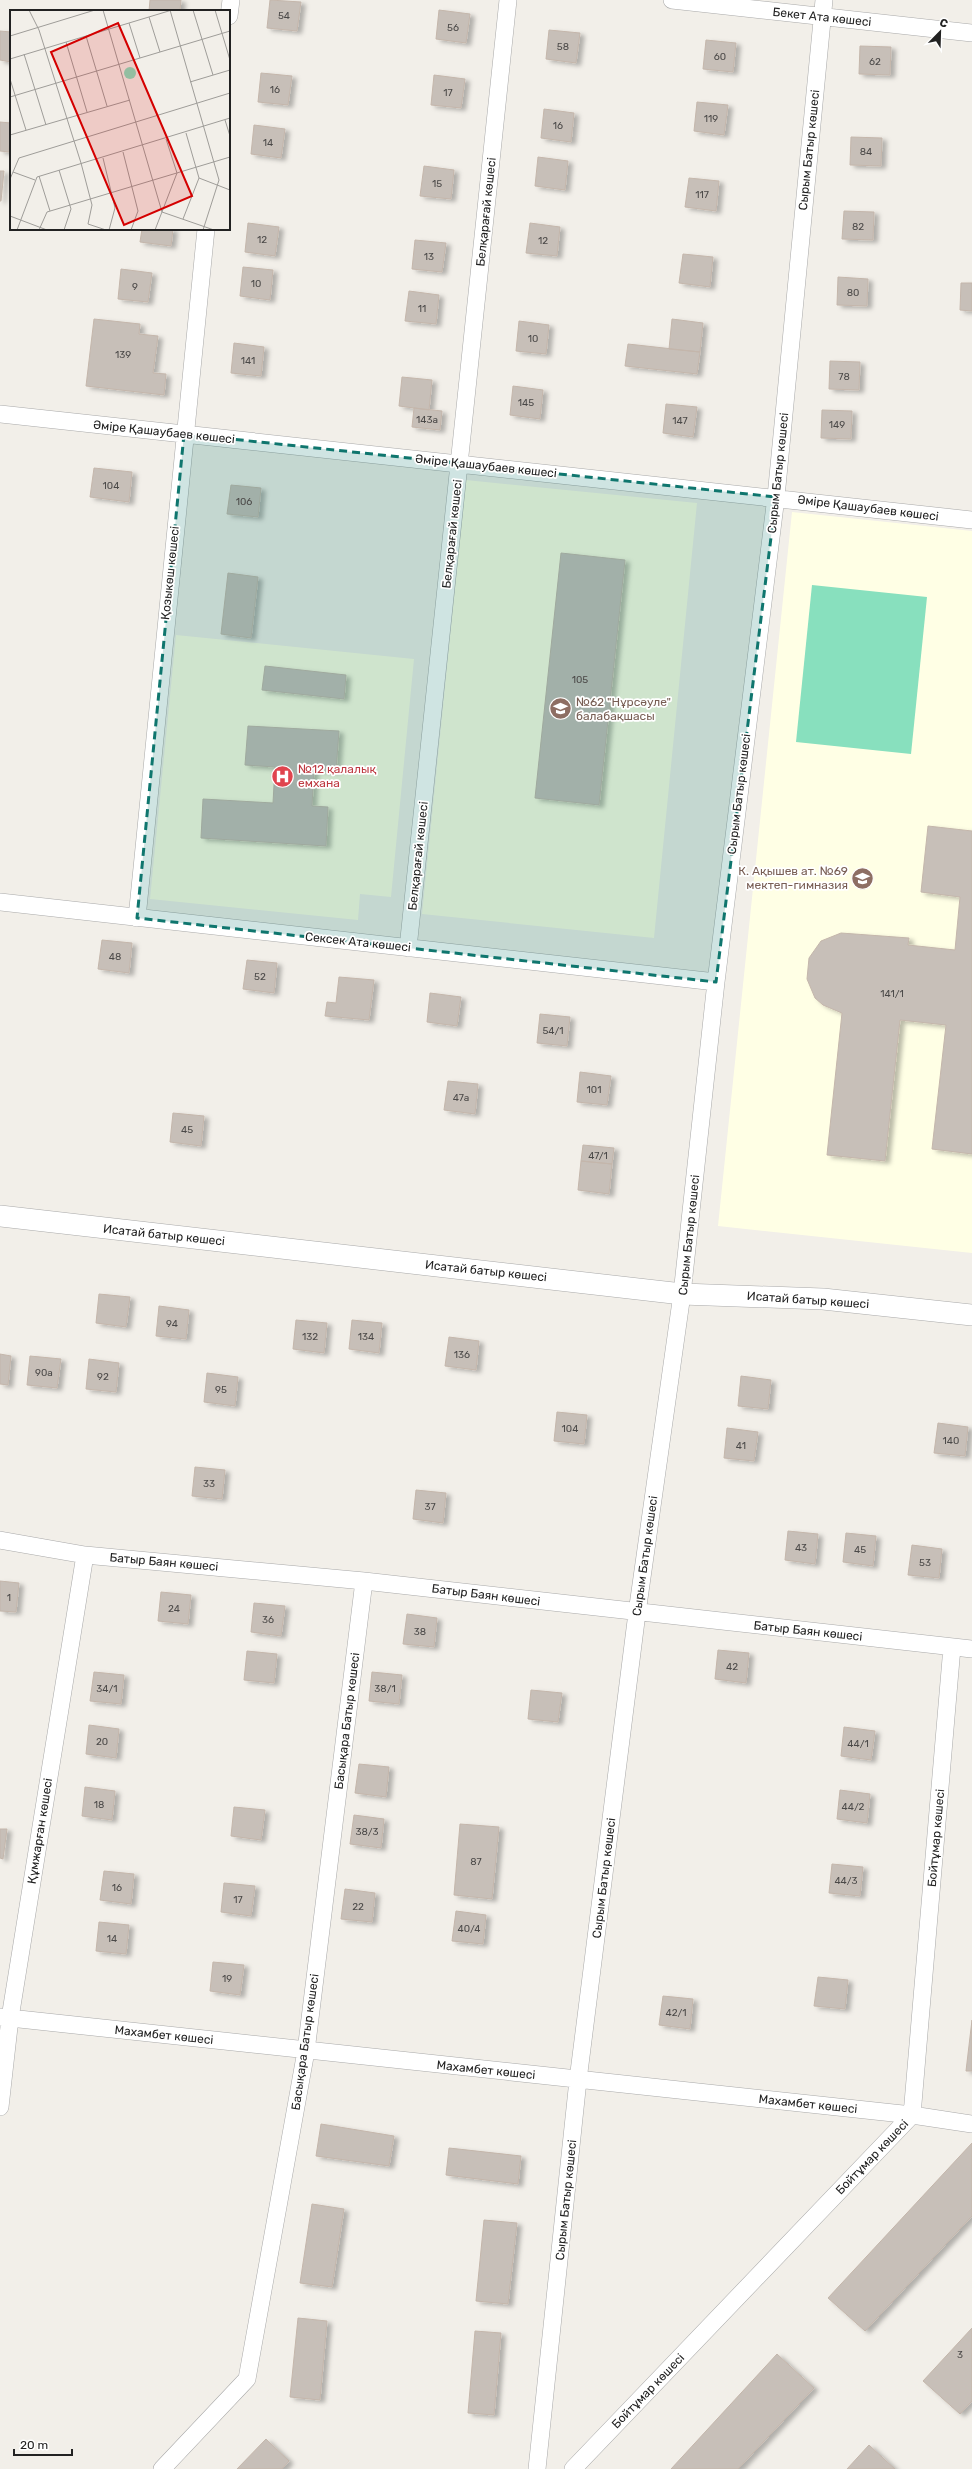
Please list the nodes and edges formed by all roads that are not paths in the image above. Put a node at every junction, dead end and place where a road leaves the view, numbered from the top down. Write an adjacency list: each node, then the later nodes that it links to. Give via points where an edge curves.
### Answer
1 (231, 0): 5 (street)
2 (508, 0): 10 (street, Белқарағай көшесі)
3 (672, 0): 4 (street, Бекет Ата көшесі)
4 (823, 8): 6 (street, Бекет Ата көшесі); 11 (street, Сырым Батыр көшесі)
5 (230, 10)
6 (972, 33)
7 (206, 230): 9 (street, Қозыкөш көшесі)
8 (0, 414): 9 (street, Әміре Қашаубаев көшесі)
9 (184, 434): 10 (street, Әміре Қашаубаев көшесі); 14 (street, Қозыкөш көшесі)
10 (460, 463): 11 (street, Әміре Қашаубаев көшесі); 15 (street, Белқарағай көшесі)
11 (776, 497): 12 (street, Әміре Қашаубаев көшесі); 16 (street, Сырым Батыр көшесі)
12 (972, 520)
13 (0, 902): 14 (street, Сексек Ата көшесі)
14 (137, 918): 15 (street, Сексек Ата көшесі)
15 (408, 948): 16 (street, Сексек Ата көшесі)
16 (716, 982): 18 (street, Сырым Батыр көшесі)
17 (0, 1216): 18 (street, Исатай батыр көшесі)
18 (682, 1294): 19 (street, Исатай батыр көшесі, via 823,1299); 23 (street, Сырым Батыр көшесі)
19 (972, 1315)
20 (0, 1540): 21 (street, Батыр Баян көшесі)
21 (85, 1555): 22 (street, Батыр Баян көшесі); 26 (street, Құмжарған көшесі)
22 (364, 1581): 23 (street, Батыр Баян көшесі); 27 (street, Басықара Батыр көшесі)
23 (637, 1613): 24 (street, Батыр Баян көшесі); 28 (street, Сырым Батыр көшесі)
24 (952, 1647): 25 (street, Батыр Баян көшесі); 30 (street, Бойтұмар көшесі)
25 (972, 1649)
26 (5, 2017): 27 (street, Махамбет көшесі); 29 (street, Құмжарған көшесі)
27 (306, 2051): 28 (street, Махамбет көшесі); 32 (street, Басықара Батыр көшесі, via 247,2379)
28 (578, 2080): 30 (street, Махамбет көшесі); 33 (street, Сырым Батыр көшесі)
29 (0, 2107)
30 (912, 2115): 31 (street, Махамбет көшесі); 34 (street, Бойтұмар көшесі)
31 (972, 2124)
32 (162, 2469)
33 (537, 2469)
34 (573, 2469)

